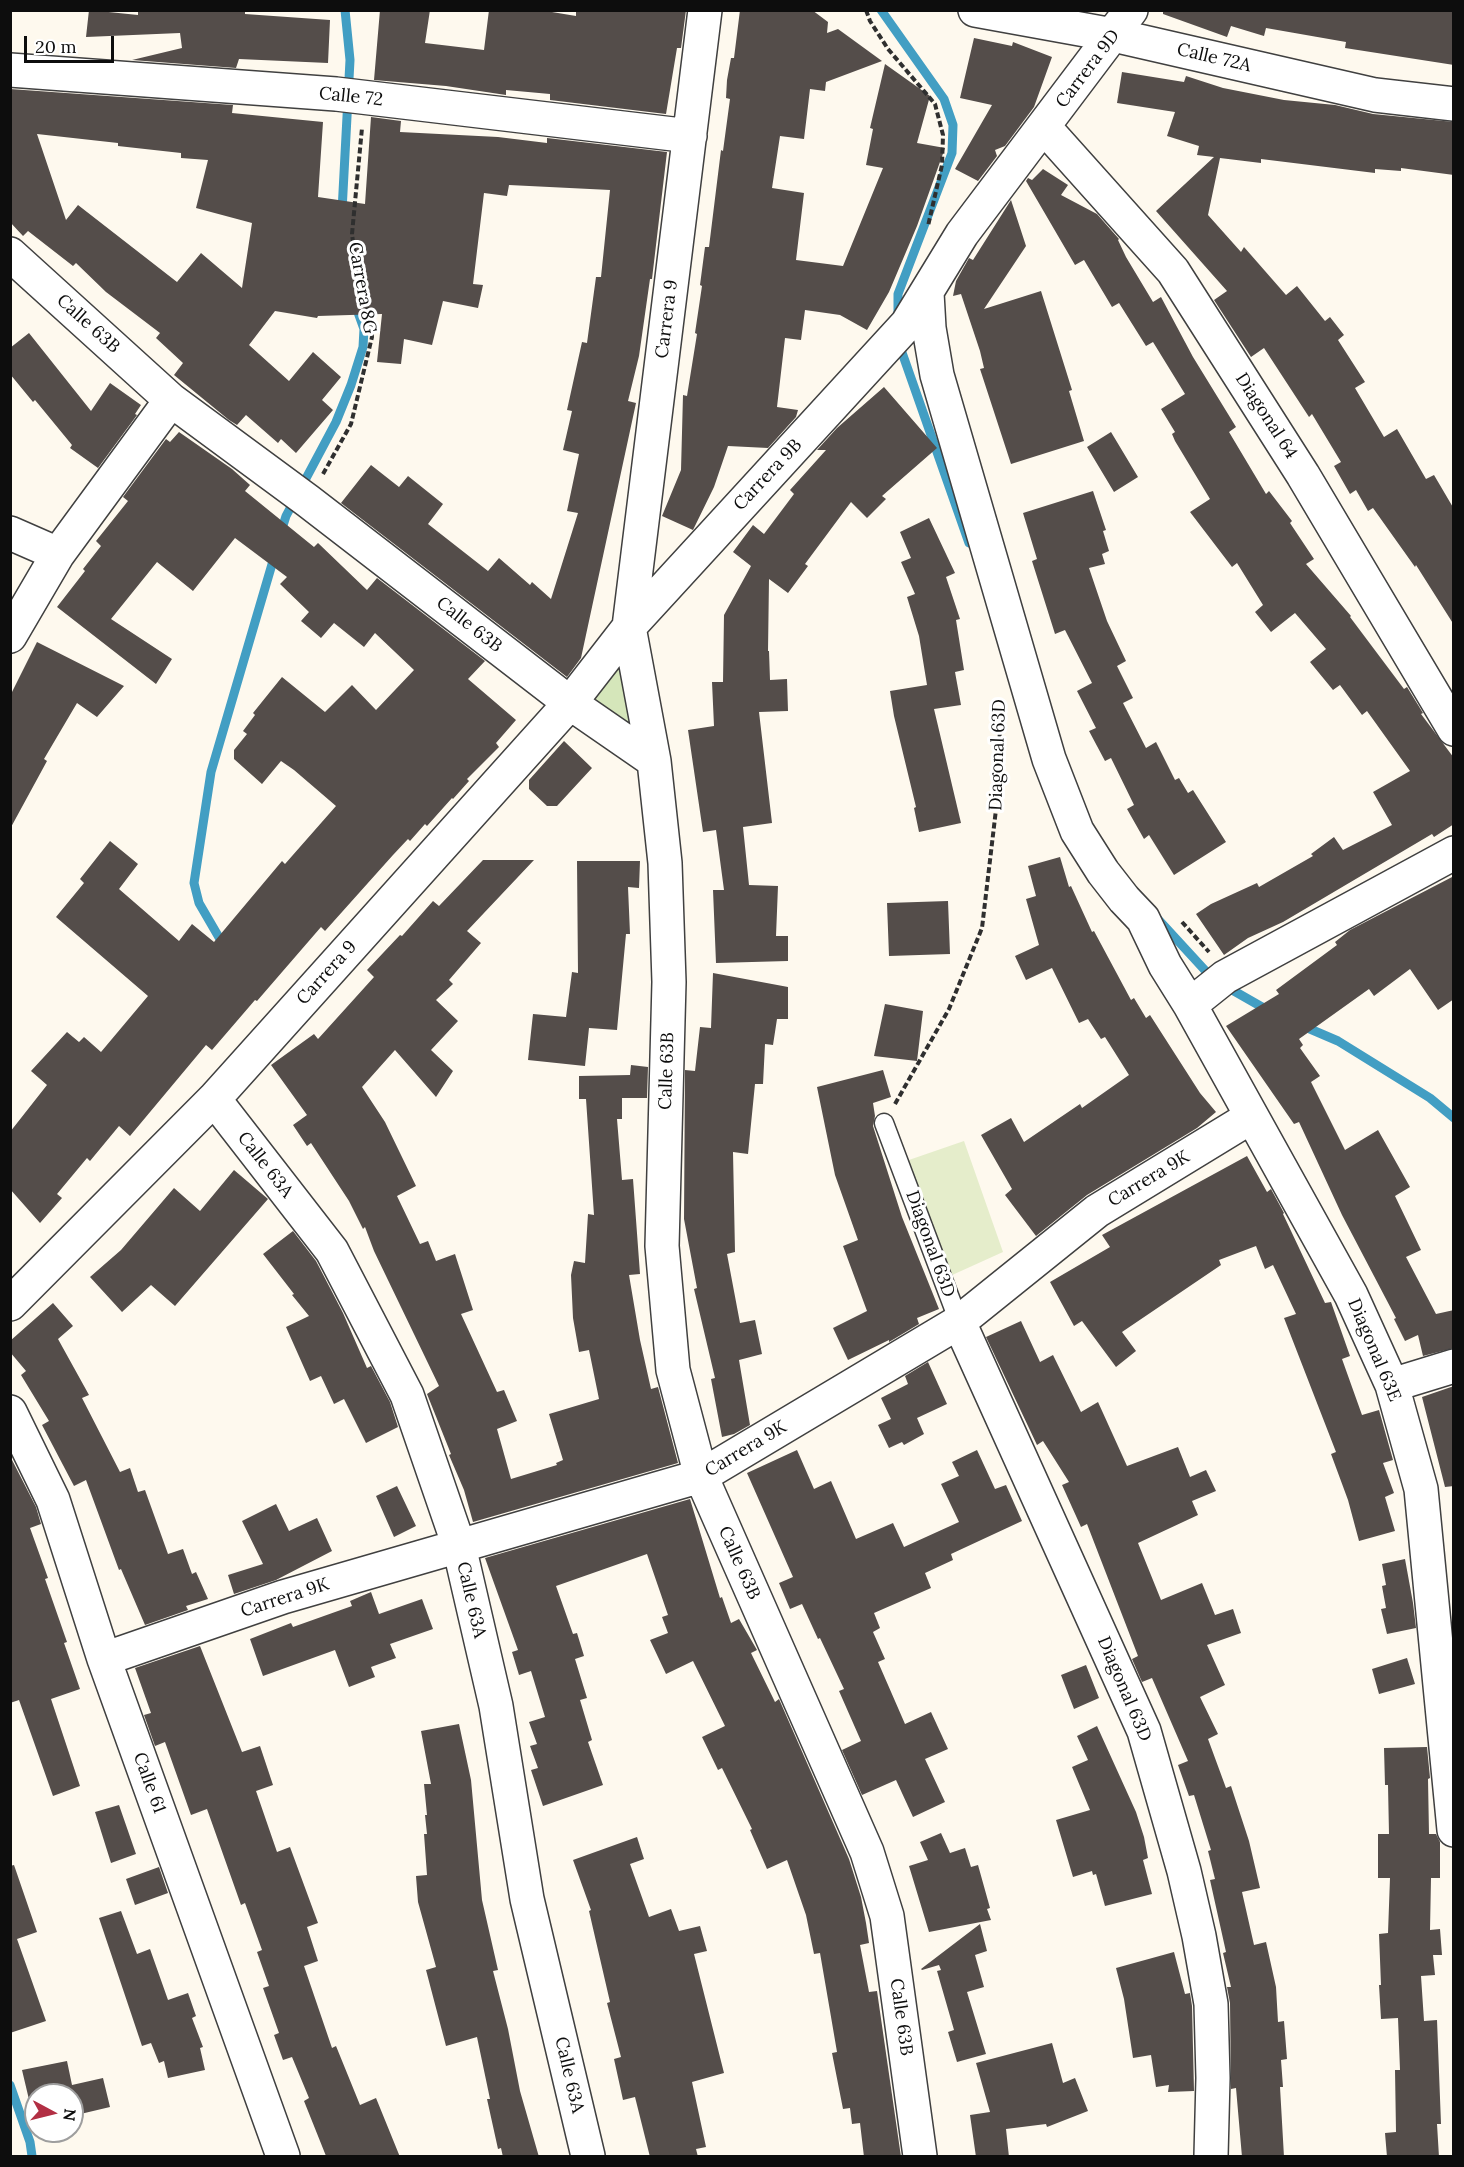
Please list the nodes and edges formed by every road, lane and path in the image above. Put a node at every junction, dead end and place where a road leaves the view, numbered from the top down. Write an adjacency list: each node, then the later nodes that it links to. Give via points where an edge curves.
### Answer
1 (705, 10): 9 (street, Carrera 9)
2 (866, 10): 10 (path, via 888,49 935,104 943,135 942,165)
3 (975, 10): 4 (street, Calle 72A)
4 (1122, 23): 7 (street, Calle 72A, via 1375,95); 8 (street, Carrera 9D)
5 (10, 70): 6 (street, Calle 72)
6 (350, 96): 9 (street, Calle 72); 14 (path, Carrera 8G, via 363,125 352,234 372,337 351,424)
7 (1454, 104)
8 (1044, 128): 12 (street, Carrera 9B, via 962,234); 21 (street, Diagonal 64, via 1173,272 1304,475)
9 (690, 136): 17 (street, Carrera 9)
10 (927, 233)
11 (10, 254): 13 (street, Calle 63B)
12 (927, 293): 17 (street, Carrera 9B, via 906,324); 24 (street, Diagonal 63D, via 938,375 1049,759 1077,831 1103,872)
13 (171, 400): 14 (street, Calle 63B); 16 (street)
14 (297, 493): 19 (street, Calle 63B)
15 (10, 533): 16 (street)
16 (58, 554): 18 (street)
17 (629, 627): 19 (street, Carrera 9); 22 (street, Carrera 9)
18 (10, 636)
19 (570, 703): 22 (street, Calle 63B); 26 (street, Carrera 9)
20 (1000, 707): 28 (path, Diagonal 63D, via 999,784 982,928 949,1009)
21 (1454, 729)
22 (654, 761): 34 (street, Calle 63B, via 665,863 669,981 662,1246 673,1370)
23 (1454, 853): 25 (street)
24 (1143, 919): 25 (street, Diagonal 63E, via 1165,965)
25 (1209, 990): 27 (street, Diagonal 63E)
26 (214, 1099): 29 (street, Carrera 9); 35 (street, Calle 63A, via 332,1251 407,1395)
27 (1251, 1117): 30 (street, Carrera 9K, via 1096,1211); 32 (street, Diagonal 63E, via 1351,1295)
28 (884, 1123): 30 (lane, Diagonal 63D)
29 (10, 1304)
30 (959, 1322): 34 (street, Carrera 9K); 41 (street, Diagonal 63D, via 1144,1731 1184,1871 1211,2004)
31 (1454, 1366): 32 (street)
32 (1392, 1385): 37 (street, Diagonal 63E, via 1421,1489)
33 (10, 1412): 36 (street, Calle 61, via 53,1500)
34 (701, 1476): 35 (street, Carrera 9K); 40 (street, Calle 63B, via 867,1852 887,1916)
35 (459, 1546): 36 (street, Carrera 9K, via 284,1597); 39 (street, Calle 63A, via 496,1706 527,1899)
36 (104, 1659): 38 (street, Calle 61)
37 (1454, 1830)
38 (284, 2157)
39 (588, 2157)
40 (920, 2157)
41 (1211, 2157)

